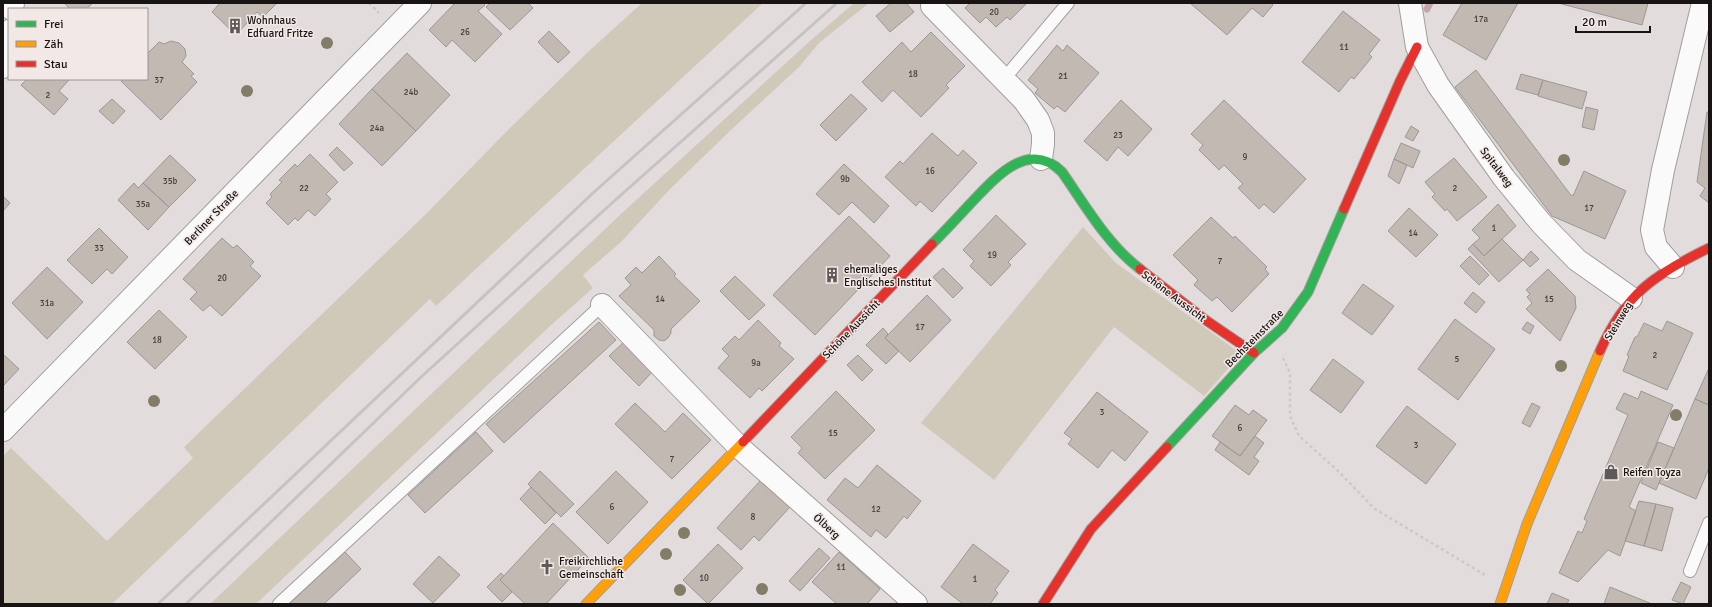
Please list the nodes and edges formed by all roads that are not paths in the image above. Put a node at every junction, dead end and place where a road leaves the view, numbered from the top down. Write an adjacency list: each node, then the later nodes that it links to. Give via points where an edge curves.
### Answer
1 (420, 3): 16 (street, Berliner Straße)
2 (1068, 3): 9 (lane)
3 (1410, 3): 7 (street, Spitalweg)
4 (1703, 3): 12 (street, via 1663,170 1652,230 1656,247)
5 (932, 6): 9 (street)
6 (8, 37): 8 (street)
7 (1417, 47): 13 (street, Spitalweg, via 1438,85 1469,130 1541,223 1577,260); 15 (street, Bechsteinstraße, via 1308,292 1293,315)
8 (3, 67)
9 (1004, 79): 10 (street, via 1038,120 1043,133)
10 (1040, 159): 15 (street, Schöne Aussicht, via 1051,162 1062,172 1113,244 1130,262 1200,316); 17 (street, Schöne Aussicht, via 1027,160 1002,170)
11 (1709, 248): 12 (street, Steinweg)
12 (1673, 266): 13 (street, Steinweg)
13 (1631, 298): 24 (street, Steinweg, via 1611,329 1532,511)
14 (602, 306): 17 (street); 20 (lane)
15 (1254, 353): 23 (street, Bechsteinstraße, via 1091,529)
16 (3, 430)
17 (739, 447): 21 (street, Schöne Aussicht); 22 (street, Ölberg)
18 (1709, 523): 19 (lane)
19 (1690, 571)
20 (279, 604)
21 (586, 604)
22 (916, 604)
23 (1043, 604)
24 (1500, 604)

